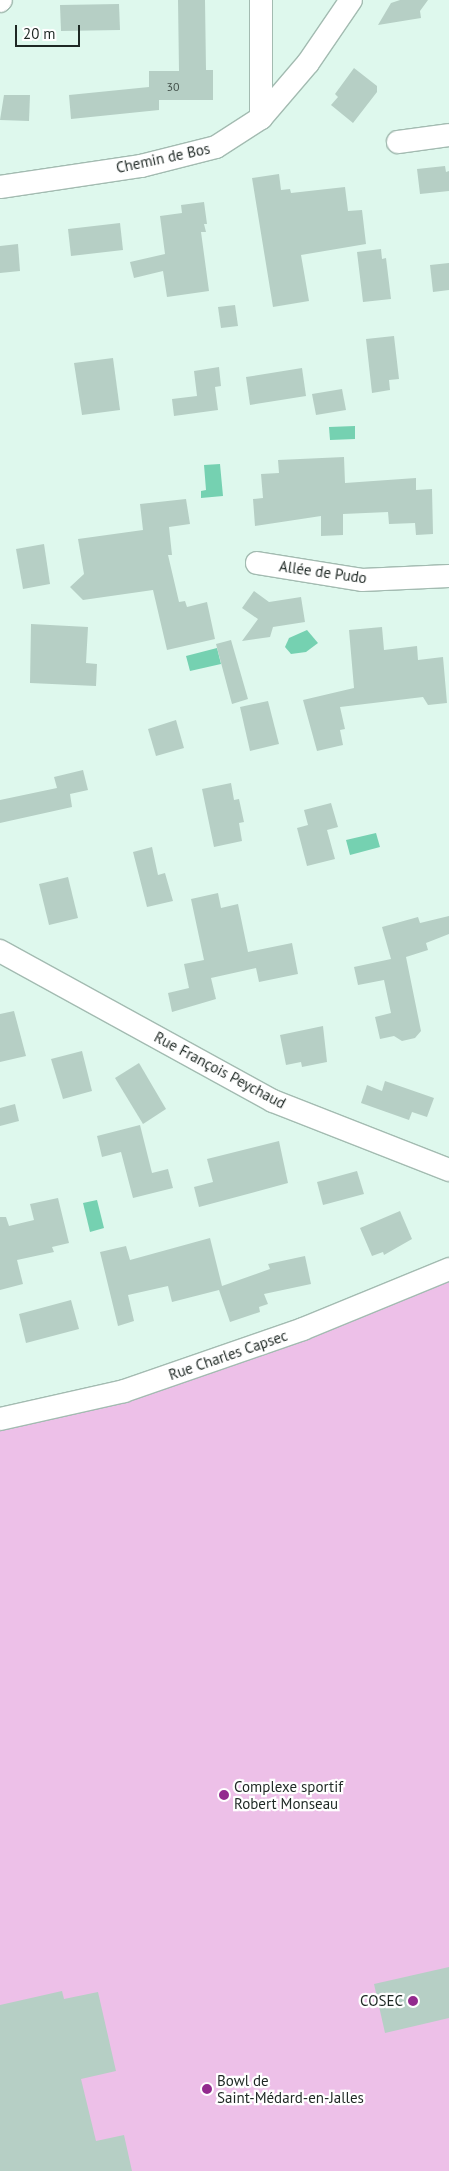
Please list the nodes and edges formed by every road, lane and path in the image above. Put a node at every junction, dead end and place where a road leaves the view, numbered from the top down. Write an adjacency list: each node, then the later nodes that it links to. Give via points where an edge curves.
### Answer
1 (261, 0): 3 (street)
2 (351, 0): 3 (street, Chemin de Bos, via 308,63)
3 (261, 118): 6 (street, Chemin de Bos, via 216,147 141,166)
4 (449, 136): 5 (street)
5 (398, 142)
6 (0, 187)
7 (257, 563): 8 (street, Allée de Pudo, via 362,580)
8 (449, 576)
9 (0, 951): 10 (street, Rue François Peychaud, via 273,1101)
10 (449, 1170)
11 (449, 1269): 12 (street, Rue Charles Capsec, via 303,1330 124,1391)
12 (0, 1419)

